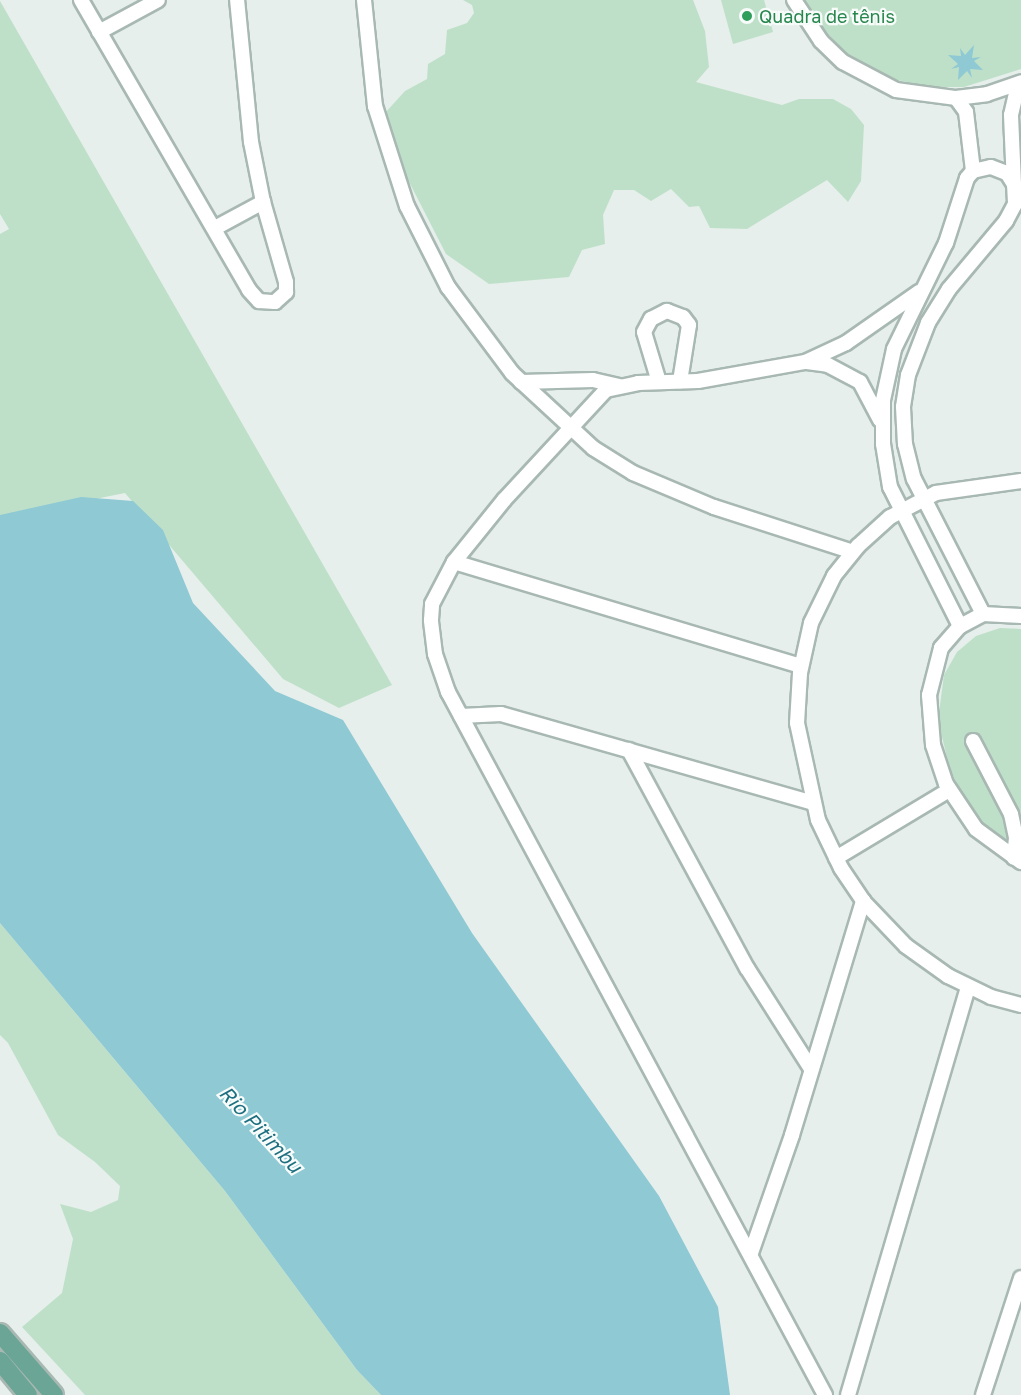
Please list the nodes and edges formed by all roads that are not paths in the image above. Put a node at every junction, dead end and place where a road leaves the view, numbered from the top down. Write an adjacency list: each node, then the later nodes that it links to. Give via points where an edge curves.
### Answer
1 (81, 0): 6 (street)
2 (158, 0): 6 (street)
3 (237, 0): 11 (street, via 243,86)
4 (364, 0): 15 (street, via 375,106 407,206 453,296)
5 (795, 0): 8 (street, via 821,41 868,78 896,90)
6 (99, 32): 12 (street)
7 (1019, 83): 8 (street, via 987,94); 10 (street, via 1011,115)
8 (956, 98): 9 (street, via 966,112)
9 (973, 171): 10 (street, via 999,169); 13 (street, via 962,190 946,243)
10 (1014, 184): 22 (street, via 1016,196 1011,212 939,304 908,375 903,407 905,444)
11 (262, 202): 12 (street); 12 (street, via 286,282 282,298 266,303 253,295)
12 (215, 228)
13 (919, 292): 14 (street, via 853,338); 20 (street, via 889,367)
14 (805, 362): 16 (street); 20 (street, via 828,366 860,382 878,414)
15 (521, 381): 18 (street, via 593,380); 19 (street)
16 (680, 381): 17 (street); 17 (street, via 689,325 683,317 667,311 651,319 644,332)
17 (659, 382): 18 (street)
18 (621, 386): 19 (street, via 606,390)
19 (570, 428): 24 (street, via 618,465 673,491); 25 (street)
20 (882, 430): 23 (street, via 886,472)
21 (1021, 481): 22 (street, via 985,483)
22 (923, 498): 23 (street); 26 (street)
23 (900, 511): 24 (street); 28 (street)
24 (853, 552): 29 (street, via 820,602)
25 (454, 562): 29 (street); 30 (street, via 432,604 431,620 435,654)
26 (983, 614): 27 (street); 28 (street)
27 (1021, 616)
28 (960, 626): 33 (street, via 941,648 929,695 933,745)
29 (801, 666): 34 (street, via 797,723)
30 (462, 716): 32 (street, via 501,714); 41 (street)
31 (973, 741): 36 (street, via 1011,814)
32 (629, 750): 34 (street); 40 (street, via 779,1024)
33 (949, 790): 35 (street); 36 (street, via 976,829)
34 (813, 803): 35 (street)
35 (836, 858): 37 (street)
36 (1017, 860)
37 (863, 900): 38 (street, via 906,946); 40 (street)
38 (968, 987): 39 (street); 48 (street)
39 (1021, 1005)
40 (812, 1069): 41 (street)
41 (751, 1253): 47 (street)
42 (1021, 1278): 49 (street)
43 (0, 1333): 46 (main road)
44 (0, 1362): 45 (main road)
45 (27, 1395)
46 (54, 1395)
47 (825, 1395)
48 (848, 1395)
49 (983, 1395)

